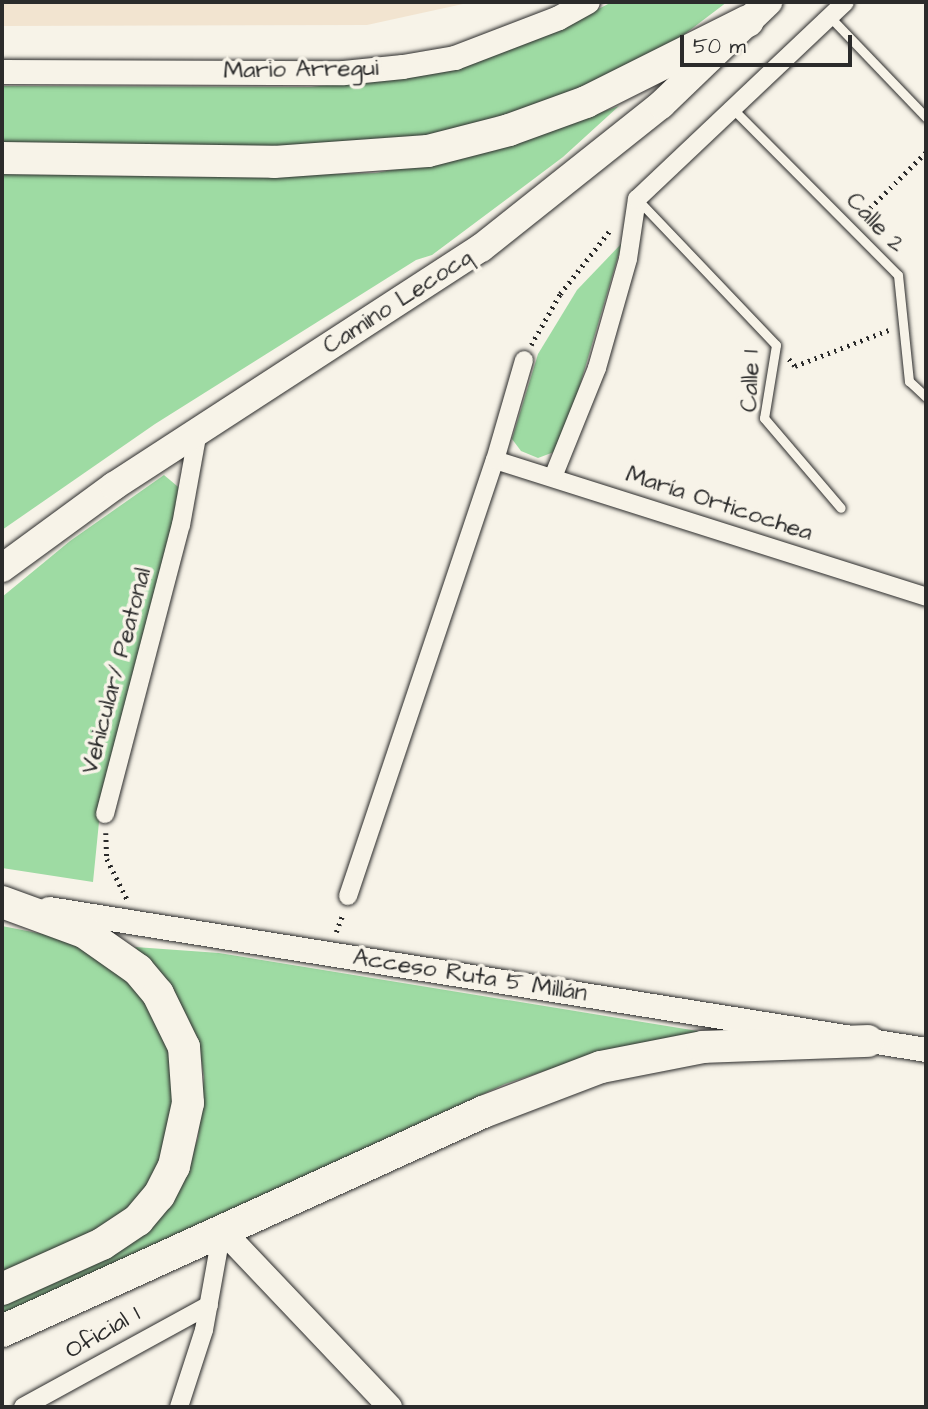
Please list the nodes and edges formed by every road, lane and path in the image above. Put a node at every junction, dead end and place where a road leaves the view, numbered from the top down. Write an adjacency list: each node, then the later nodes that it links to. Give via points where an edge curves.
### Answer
1 (588, 2): 5 (main road, Mario Arregui, via 455,58 403,67 344,73)
2 (845, 2): 4 (street)
3 (758, 11): 9 (highway, via 586,102 509,130 428,150 274,162); 16 (main road, Camino Lecocq, via 661,105 481,248)
4 (829, 16): 6 (street); 7 (lane)
5 (2, 72)
6 (730, 107): 10 (street); 11 (lane, Calle 2)
7 (926, 117)
8 (926, 152): 11 (path)
9 (2, 158)
10 (637, 199): 13 (lane, Calle 1); 14 (path, via 567,283); 18 (street, via 628,259 597,368)
11 (853, 225): 12 (lane, Calle 2, via 898,275)
12 (901, 326): 13 (path, via 795,366); 15 (lane, Calle 2, via 909,381)
13 (776, 345): 19 (lane, Calle 1, via 764,418)
14 (524, 360): 17 (street)
15 (926, 397)
16 (198, 430): 20 (main road, Camino Lecocq); 22 (street, Vehicular/ Peatonal, via 181,525)
17 (495, 460): 18 (street, María Orticochea); 23 (street)
18 (553, 477): 21 (street, María Orticochea)
19 (841, 508)
20 (2, 568)
21 (926, 597)
22 (105, 814): 25 (path, via 107,859 127,898)
23 (348, 896): 26 (path)
24 (8, 903): 25 (main road, Acceso Ruta 5 Millán); 30 (highway, via 85,932 138,970 159,994 184,1047 188,1103 174,1166 159,1195 138,1220 102,1244)
25 (120, 920): 26 (main road, Acceso Ruta 5 Millán)
26 (330, 953): 27 (main road, Acceso Ruta 5 Millán)
27 (868, 1041): 28 (main road, Acceso Ruta 5 Millán); 29 (highway, via 703,1047 601,1067 483,1112)
28 (926, 1050)
29 (222, 1230): 31 (street); 32 (highway); 35 (main road)
30 (2, 1289)
31 (209, 1305): 33 (street, Oficial 1); 34 (street)
32 (2, 1331)
33 (23, 1407)
34 (179, 1407)
35 (390, 1407)

